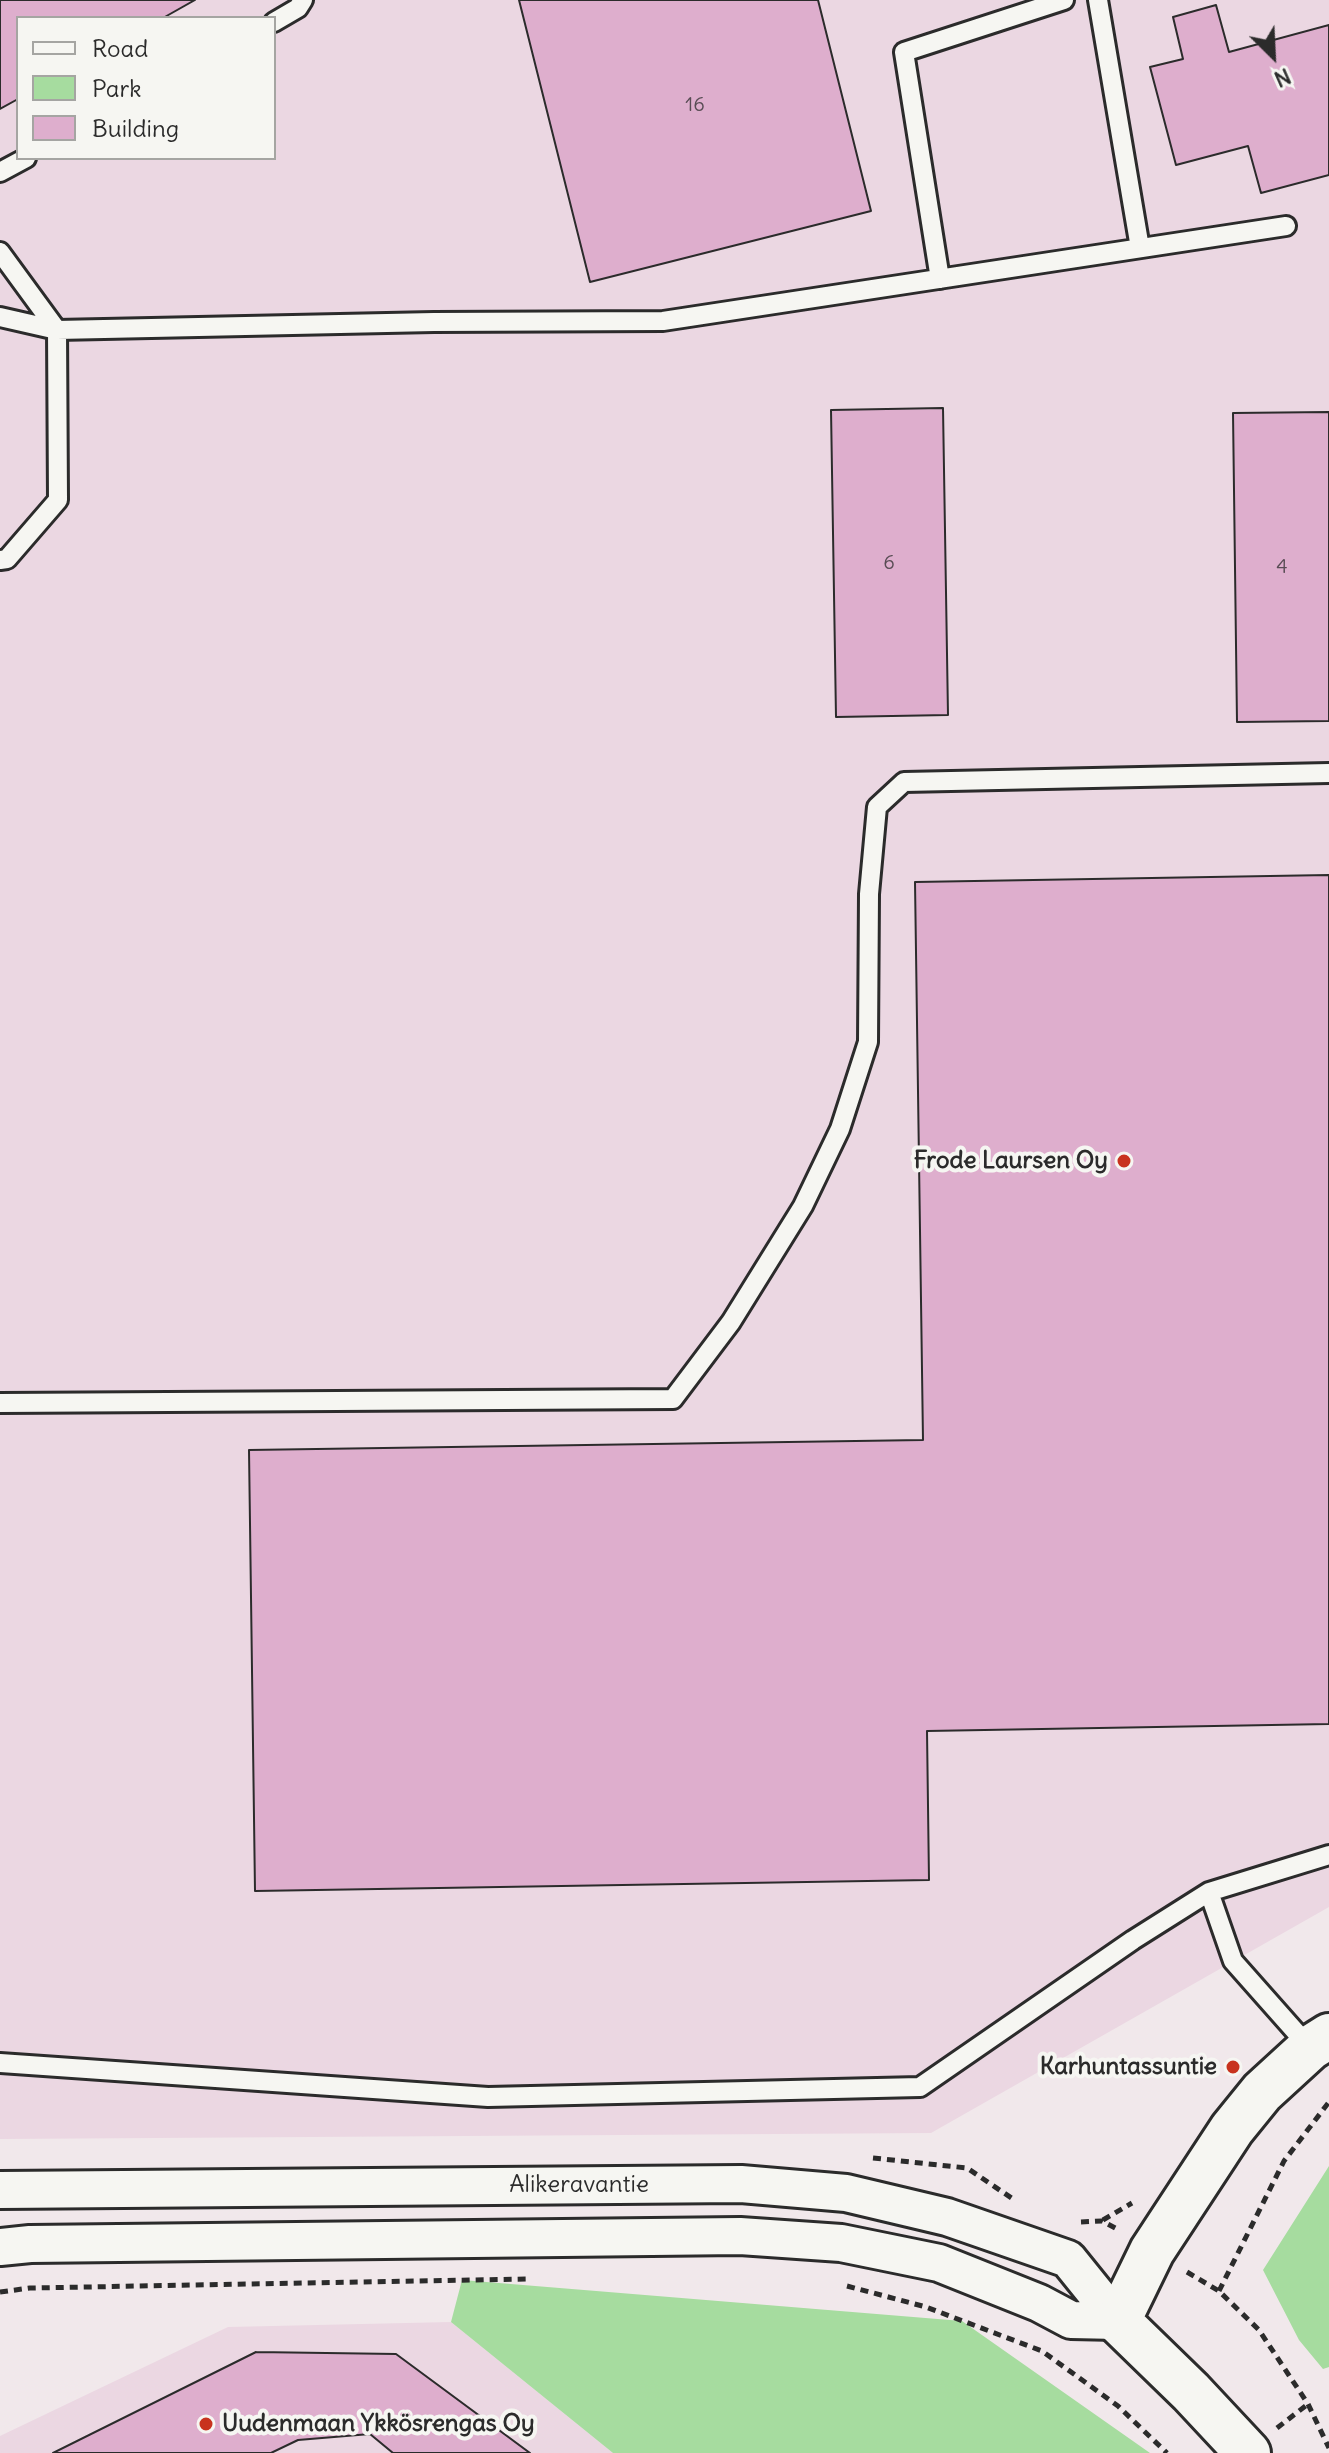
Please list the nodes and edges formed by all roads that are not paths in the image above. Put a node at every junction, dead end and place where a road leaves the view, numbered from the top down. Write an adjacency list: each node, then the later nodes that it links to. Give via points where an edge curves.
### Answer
1 (303, 0): 4 (lane)
2 (1064, 0): 10 (lane, via 904,52)
3 (1098, 0): 8 (lane)
4 (276, 21)
5 (22, 160): 6 (lane)
6 (0, 172)
7 (1286, 226): 8 (lane)
8 (1140, 248): 10 (lane)
9 (0, 252): 12 (lane)
10 (940, 279): 12 (lane, via 663,321)
11 (0, 317): 12 (lane)
12 (57, 330): 13 (lane, via 58,500 7,559)
13 (0, 560)
14 (1329, 773): 15 (lane, via 904,782 877,807 869,894 868,1042 840,1129 803,1206 731,1322 673,1399)
15 (0, 1403)
16 (1329, 1855): 17 (lane)
17 (1209, 1892): 18 (lane, via 1233,1961); 19 (lane, via 920,2087 488,2097)
18 (1320, 2042): 22 (street, via 1262,2092 1232,2129 1152,2251)
19 (0, 2063)
20 (0, 2190): 22 (street, Alikeravantie, via 741,2184 846,2193 947,2217 1068,2259)
21 (0, 2247): 22 (street, via 740,2236 841,2243 939,2263 1071,2320)
22 (1118, 2321): 23 (street, Alikeravantie)
23 (1248, 2453)

